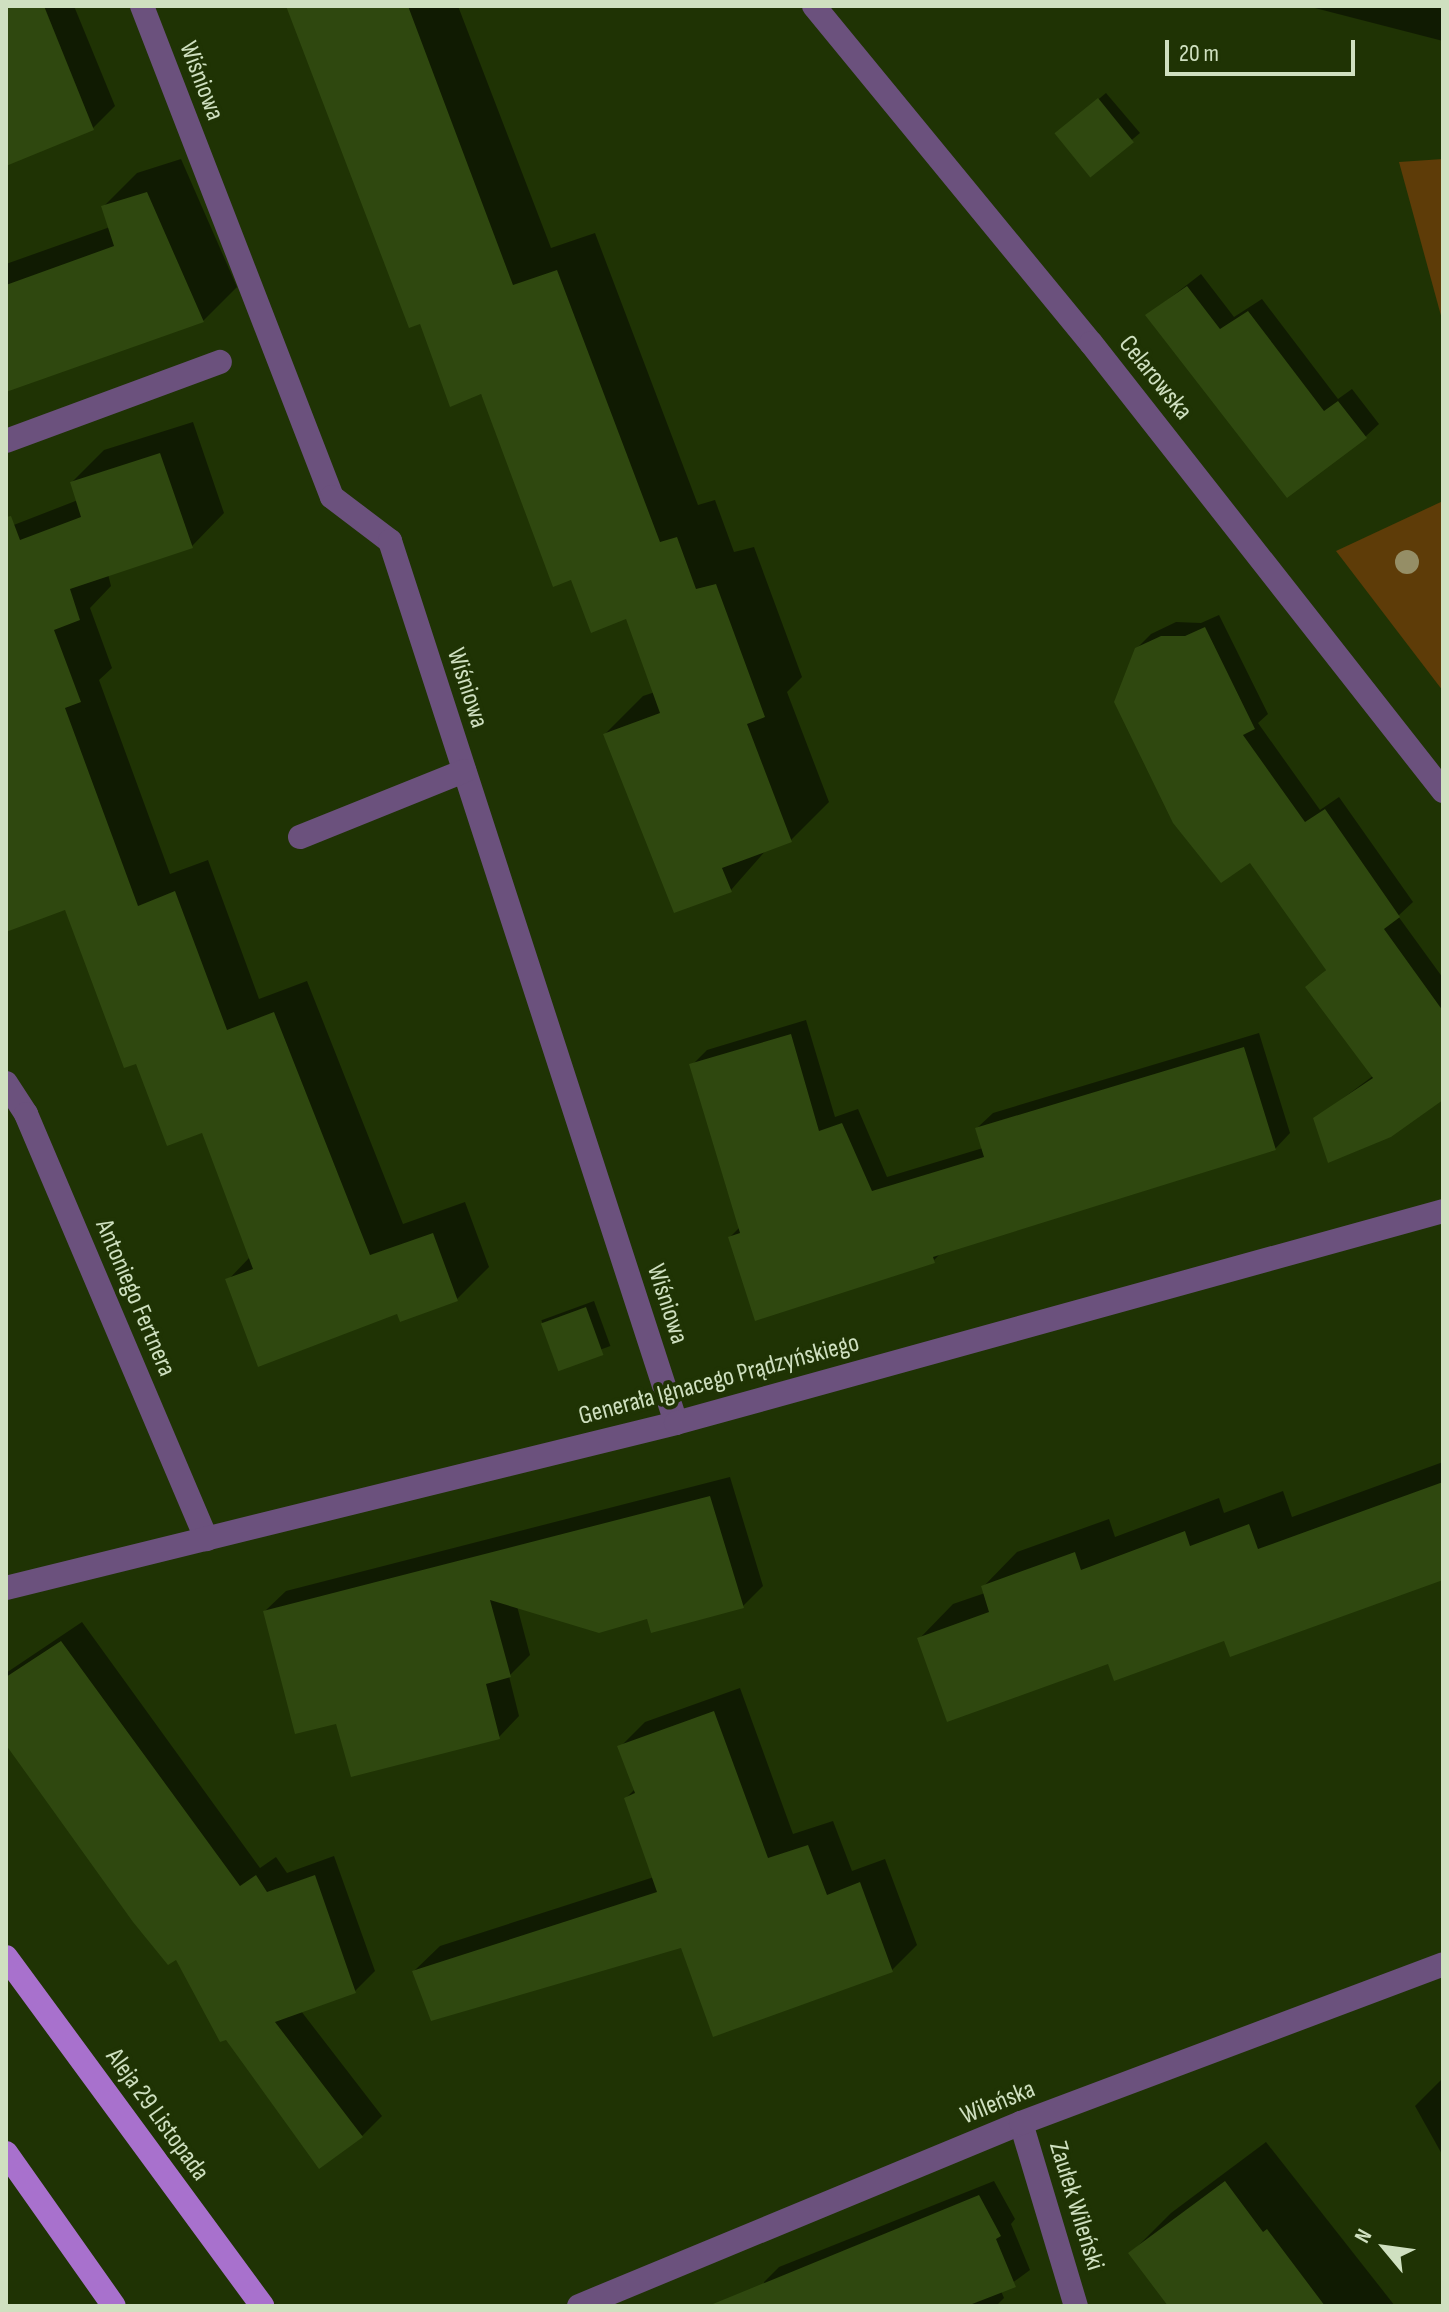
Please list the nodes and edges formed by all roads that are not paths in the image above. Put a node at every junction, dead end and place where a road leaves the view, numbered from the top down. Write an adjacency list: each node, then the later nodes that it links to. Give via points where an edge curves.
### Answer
1 (142, 6): 5 (street, Wiśniowa, via 332,497 390,541)
2 (814, 6): 6 (street, Celarowska, via 1121,380)
3 (220, 362): 4 (street)
4 (6, 441)
5 (464, 771): 7 (street); 10 (street, Wiśniowa)
6 (1443, 791)
7 (300, 837)
8 (6, 1083): 11 (street, Antoniego Fertnera, via 26,1114)
9 (1443, 1211): 10 (street, Generała Ignacego Prądzyńskiego)
10 (676, 1423): 11 (street, Generała Ignacego Prądzyńskiego)
11 (206, 1539): 12 (street, Generała Ignacego Prądzyńskiego)
12 (6, 1588)
13 (6, 1957): 18 (main road, Aleja 29 Listopada)
14 (1443, 1964): 15 (street, Wileńska)
15 (1021, 2123): 19 (street, Wileńska); 20 (street, Zaułek Wileński)
16 (6, 2153): 17 (main road)
17 (114, 2306)
18 (262, 2306)
19 (579, 2306)
20 (1076, 2306)

